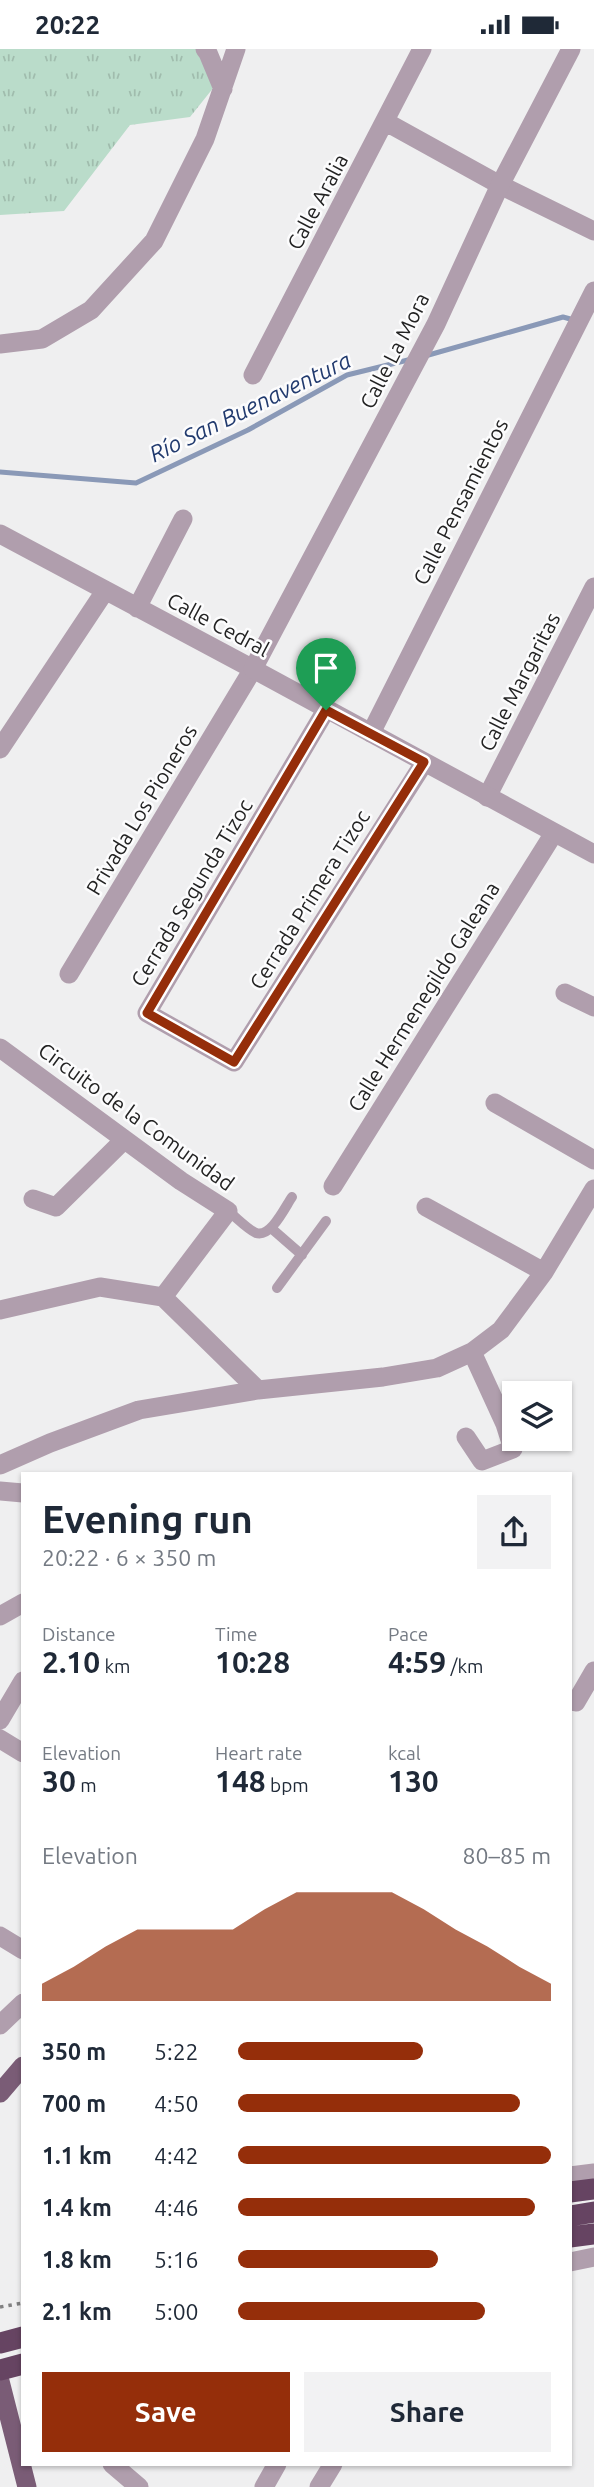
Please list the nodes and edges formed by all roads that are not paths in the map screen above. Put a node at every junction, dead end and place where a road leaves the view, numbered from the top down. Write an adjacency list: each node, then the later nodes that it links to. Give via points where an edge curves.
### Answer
1 (205, 49): 5 (street)
2 (236, 49): 5 (street)
3 (422, 49): 6 (street, Calle Aralia)
4 (570, 49): 7 (street, Calle La Mora)
5 (223, 89): 10 (street, via 205,139 154,240 91,310 42,339)
6 (386, 122): 7 (street); 11 (street, Calle Aralia)
7 (500, 185): 8 (street); 17 (street, Calle La Mora, via 436,324)
8 (594, 231)
9 (590, 299): 19 (street, Calle Pensamientos)
10 (0, 344)
11 (253, 375)
12 (183, 519): 16 (street)
13 (3, 534): 15 (street, Calle Cedral)
14 (594, 587): 22 (street, Calle Margaritas)
15 (105, 591): 16 (street, Calle Cedral); 20 (street)
16 (137, 608): 17 (street, Calle Cedral)
17 (253, 669): 18 (street, Calle Cedral); 25 (street, Privada Los Pioneros)
18 (326, 710): 19 (street, Calle Cedral); 29 (street, Cerrada Segunda Tizoc, via 147,1013)
19 (371, 733): 21 (street, Calle Cedral)
20 (0, 749)
21 (424, 762): 22 (street, Calle Cedral); 29 (street, Cerrada Primera Tizoc)
22 (487, 797): 23 (street, Calle Cedral)
23 (554, 833): 24 (street, Calle Cedral); 33 (street, Calle Hermenegildo Galeana)
24 (594, 855)
25 (69, 974)
26 (565, 993): 27 (street)
27 (594, 1007)
28 (0, 1048): 31 (street, Circuito de la Comunidad)
29 (234, 1062)
30 (495, 1103): 32 (street)
31 (124, 1140): 36 (street, via 56,1207); 38 (street, Circuito de la Comunidad)
32 (594, 1160)
33 (333, 1186)
34 (594, 1189): 42 (street)
35 (292, 1197): 40 (lane)
36 (33, 1199)
37 (426, 1207): 42 (street)
38 (228, 1211): 40 (lane, via 256,1233); 44 (street, Circuito de la Comunidad)
39 (326, 1221): 41 (lane)
40 (271, 1228): 41 (lane)
41 (302, 1255): 43 (lane)
42 (544, 1272): 46 (street, via 501,1330)
43 (277, 1288)
44 (163, 1297): 45 (street, via 100,1287); 47 (street)
45 (0, 1310)
46 (472, 1352): 47 (street, via 437,1368); 48 (street, via 513,1450 482,1461)
47 (258, 1390): 49 (street, via 139,1411)
48 (466, 1437)
49 (0, 1465)
50 (0, 1492): 51 (street)
51 (21, 1493)
52 (21, 1604): 53 (street)
53 (0, 1616)
54 (594, 1671): 56 (street)
55 (19, 1694): 57 (street)
56 (573, 1701)
57 (0, 1720)
58 (0, 1739): 59 (street)
59 (21, 1752)
60 (0, 1936): 61 (street)
61 (21, 1949)
62 (21, 2005): 63 (street)
63 (0, 2025)
64 (21, 2068): 65 (main road)
65 (0, 2093)
66 (594, 2173): 67 (street)
67 (572, 2176)
68 (594, 2189): 69 (highway)
69 (572, 2192)
70 (594, 2201): 71 (highway)
71 (572, 2205)
72 (594, 2212): 73 (highway)
73 (572, 2216)
74 (594, 2234): 75 (highway)
75 (572, 2237)
76 (594, 2257): 77 (street)
77 (572, 2262)
78 (21, 2339): 79 (highway)
79 (0, 2344)
80 (21, 2365): 81 (highway)
81 (0, 2370)
82 (21, 2372): 83 (highway)
83 (0, 2379): 84 (main road)
84 (15, 2427): 85 (main road)
85 (21, 2457)
86 (23, 2466): 90 (main road)
87 (114, 2466): 91 (street)
88 (276, 2466): 92 (street)
89 (332, 2466): 93 (street)
90 (27, 2487)
91 (139, 2487)
92 (264, 2487)
93 (319, 2487)

